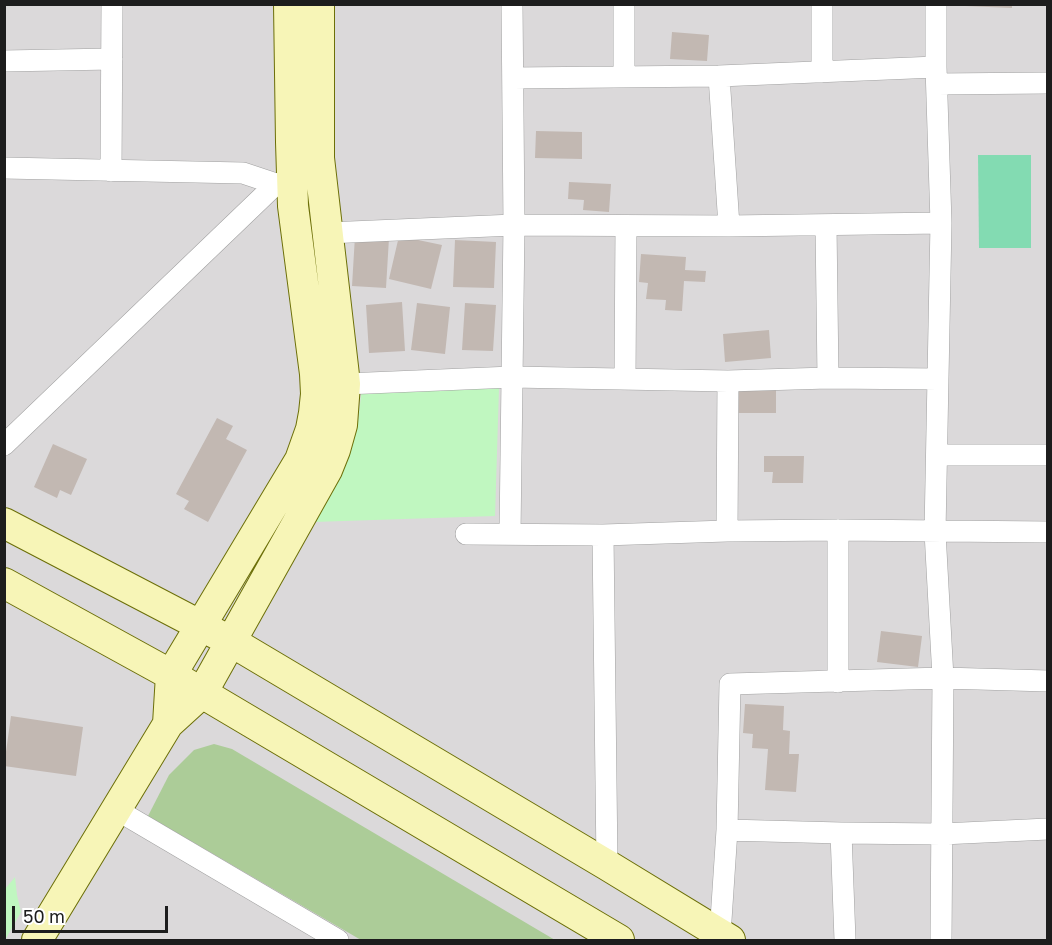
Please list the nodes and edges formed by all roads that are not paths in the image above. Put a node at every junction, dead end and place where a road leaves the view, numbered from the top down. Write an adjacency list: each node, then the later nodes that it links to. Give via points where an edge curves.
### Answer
1 (111, 4): 8 (street)
2 (289, 4): 18 (street)
3 (319, 4): 24 (street, via 319,158)
4 (512, 4): 14 (street)
5 (624, 4): 13 (street)
6 (822, 4): 10 (street)
7 (936, 4): 12 (street)
8 (112, 58): 9 (street); 17 (street)
9 (4, 61)
10 (822, 72): 11 (street); 12 (street)
11 (719, 76): 13 (street); 23 (street)
12 (937, 76): 15 (street); 19 (street)
13 (624, 77): 14 (street)
14 (513, 78): 20 (street)
15 (1047, 83)
16 (4, 168): 17 (street)
17 (111, 171): 18 (street, via 243,173)
18 (284, 183): 31 (street); 43 (street, via 293,206 315,374 311,429 300,460)
19 (941, 223): 21 (street); 28 (street)
20 (514, 225): 22 (street); 24 (street); 25 (street)
21 (826, 225): 23 (street); 26 (street)
22 (626, 226): 23 (street); 27 (street)
23 (729, 226)
24 (327, 233): 30 (street)
25 (512, 377): 27 (street); 30 (street); 40 (street)
26 (828, 378): 28 (street); 29 (street)
27 (625, 379): 29 (street)
28 (938, 379): 32 (street)
29 (728, 381): 36 (street)
30 (345, 384): 44 (street, via 342,425 327,470)
31 (4, 445)
32 (937, 454): 33 (street); 37 (street)
33 (1047, 455)
34 (4, 523): 43 (street)
35 (838, 530): 36 (street); 37 (street); 48 (street)
36 (728, 531): 41 (street)
37 (936, 532): 38 (street); 46 (street)
38 (1047, 532)
39 (466, 534): 40 (street)
40 (510, 534): 41 (street)
41 (603, 535): 56 (street)
42 (4, 583): 45 (street)
43 (201, 626): 44 (street); 45 (street)
44 (232, 642): 49 (street); 56 (street)
45 (171, 675): 49 (street); 50 (street)
46 (943, 678): 47 (street); 48 (street); 55 (street)
47 (1047, 681)
48 (838, 682): 53 (street, via 730,684)
49 (202, 693): 50 (street); 60 (street)
50 (168, 724): 51 (street)
51 (117, 810): 58 (street); 59 (street)
52 (1047, 829): 55 (street)
53 (727, 830): 54 (street); 57 (street)
54 (841, 833): 55 (street); 61 (street)
55 (942, 834): 62 (street)
56 (607, 865): 57 (street)
57 (725, 938)
58 (37, 940)
59 (338, 940)
60 (619, 940)
61 (845, 940)
62 (941, 940)

